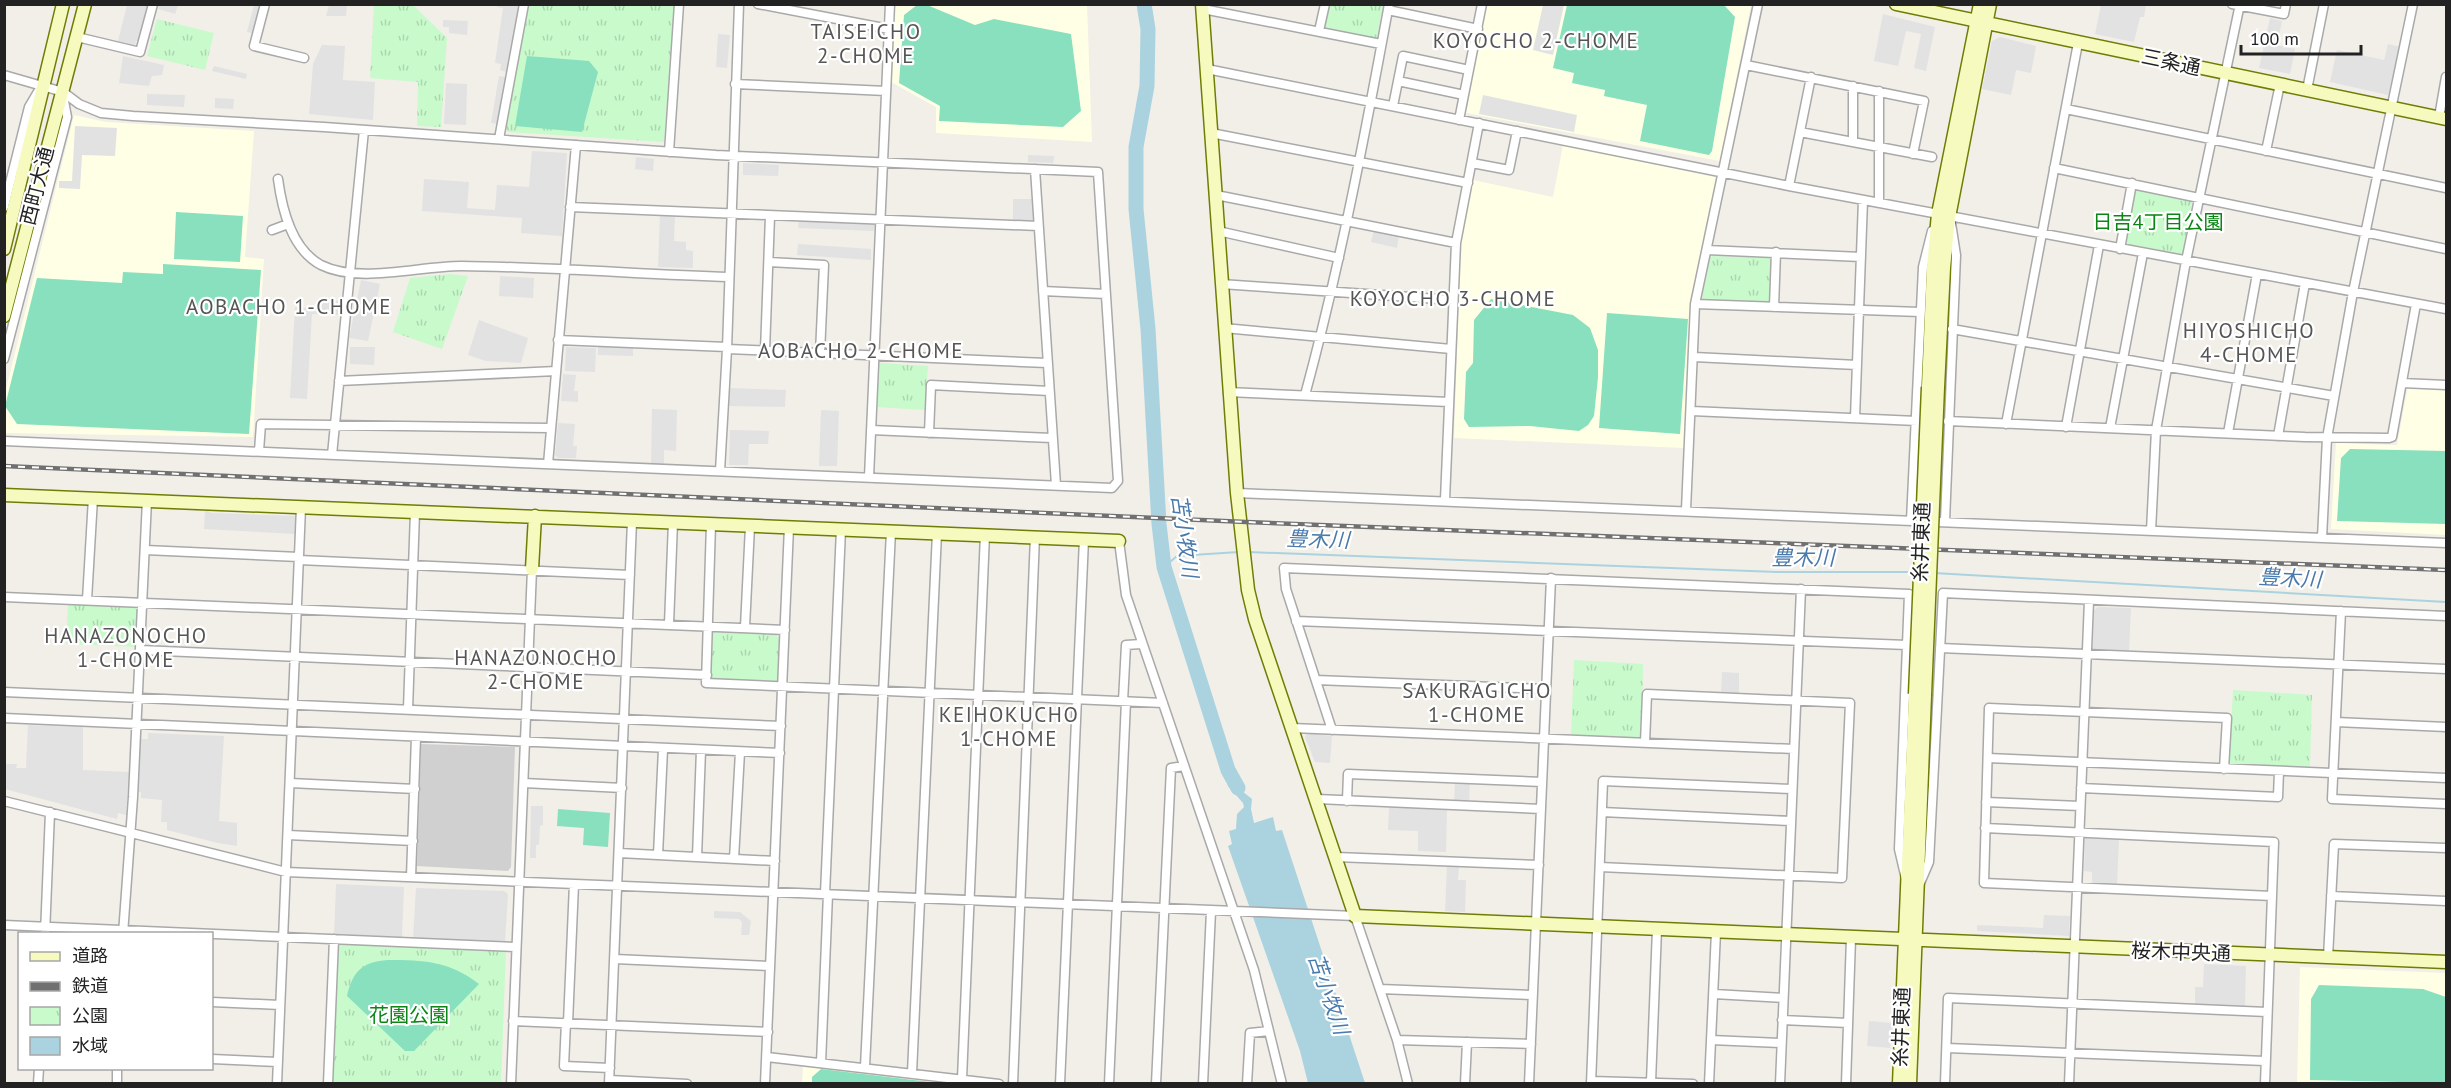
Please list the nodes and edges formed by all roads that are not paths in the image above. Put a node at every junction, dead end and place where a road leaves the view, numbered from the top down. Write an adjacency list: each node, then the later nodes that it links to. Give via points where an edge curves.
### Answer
1 (63, 4): 38 (street, 西町大通)
2 (85, 4): 26 (street, 西町大通)
3 (153, 4): 26 (street, via 140,52)
4 (265, 4): 29 (street, via 254,46)
5 (524, 4): 58 (street)
6 (679, 4): 64 (street)
7 (739, 4): 39 (street)
8 (758, 4): 24 (street)
9 (890, 4): 24 (street)
10 (1325, 4): 25 (street)
11 (1482, 4): 23 (street)
12 (1758, 4): 30 (street)
13 (1896, 4): 22 (street, 三条通)
14 (1980, 4): 22 (street, 糸井東通)
15 (1990, 4): 22 (street, 糸井東通)
16 (2286, 4): 19 (street, via 2284,14)
17 (2324, 4): 42 (street)
18 (2413, 4): 49 (street)
19 (2237, 5): 33 (street)
20 (1203, 7): 25 (street); 31 (street)
21 (1388, 7): 23 (street); 28 (street)
22 (1981, 22): 27 (street, 三条通); 88 (street, 糸井東通)
23 (1478, 28): 32 (street)
24 (889, 29): 43 (street)
25 (1319, 31): 28 (street)
26 (77, 37): 45 (street, 西町大通)
27 (2079, 43): 33 (street, 三条通); 50 (street)
28 (1381, 45): 47 (street)
29 (304, 58)
30 (1746, 65): 35 (street); 73 (street)
31 (1207, 69): 47 (street); 57 (street)
32 (1469, 70): 37 (street, via 1403,56); 46 (street)
33 (2225, 73): 40 (street, 三条通); 59 (street)
34 (4, 75): 38 (street)
35 (1812, 77): 41 (street); 56 (street)
36 (2446, 77): 51 (street)
37 (1398, 81): 46 (street); 48 (street)
38 (42, 84): 45 (street); 84 (street, via 29,107); 99 (street, 西町大通)
39 (735, 84): 43 (street); 66 (street)
40 (2280, 84): 42 (street, 三条通); 63 (street)
41 (1853, 86): 44 (street); 60 (street)
42 (2307, 90): 49 (street, 三条通)
43 (886, 91): 68 (street)
44 (1878, 91): 62 (street); 65 (street, via 1924,101)
45 (63, 92): 54 (street, via 101,113); 126 (street, 西町大通); 139 (street, via 67,117)
46 (1464, 95): 52 (street)
47 (1370, 102): 48 (street); 69 (street)
48 (1393, 106): 52 (street)
49 (2391, 107): 51 (street, 三条通); 74 (street)
50 (2066, 109): 59 (street); 71 (street)
51 (2443, 118)
52 (1459, 120): 53 (street)
53 (1479, 123): 55 (street); 70 (street)
54 (364, 130): 58 (street); 110 (street)
55 (1517, 131): 70 (street, via 1509,170); 73 (street)
56 (1800, 132): 60 (street); 78 (street)
57 (1211, 133): 69 (street); 80 (street)
58 (499, 139): 61 (street)
59 (2211, 139): 63 (street); 81 (street)
60 (1853, 142): 62 (street)
61 (576, 145): 64 (street); 85 (street)
62 (1878, 147): 65 (street); 83 (street)
63 (2266, 151): 74 (street)
64 (669, 152): 66 (street)
65 (1913, 154): 67 (street)
66 (732, 156): 68 (street); 86 (street)
67 (1932, 157)
68 (882, 162): 72 (street); 89 (street)
69 (1359, 162): 76 (street); 90 (street)
70 (1472, 163): 76 (street)
71 (2054, 168): 77 (street); 96 (street)
72 (1035, 169): 92 (street); 118 (street, via 1098,172)
73 (1723, 173): 78 (street); 102 (street)
74 (2377, 173): 79 (street); 95 (street)
75 (278, 179): 91 (street)
76 (1468, 183): 97 (street)
77 (2132, 183): 81 (street); 100 (street)
78 (1789, 186): 82 (street)
79 (2446, 188)
80 (1216, 195): 90 (street); 94 (street)
81 (2199, 197): 95 (street); 107 (street)
82 (1863, 200): 83 (street); 105 (street)
83 (1880, 203): 88 (street)
84 (4, 207)
85 (570, 207): 86 (street); 109 (street)
86 (730, 214): 87 (street); 112 (street)
87 (770, 216): 89 (street); 108 (street)
88 (1943, 216): 96 (street); 125 (street, via 1925,256); 128 (street, via 1956,255); 320 (street, 糸井東通, bridge, via 1944,268 1933,387)
89 (880, 221): 92 (street); 137 (street)
90 (1347, 221): 97 (street); 106 (street)
91 (288, 224): 93 (street); 110 (street, via 310,258)
92 (1038, 226): 115 (street)
93 (272, 230)
94 (1218, 231): 106 (street); 114 (street)
95 (2366, 232): 101 (street); 117 (street)
96 (2040, 234): 98 (street); 131 (street)
97 (1456, 243): 119 (street)
98 (2099, 245): 100 (street); 135 (street)
99 (4, 249)
100 (2120, 249): 104 (street)
101 (2446, 249)
102 (1707, 250): 103 (street); 120 (street)
103 (1776, 252): 105 (street); 122 (street)
104 (2143, 253): 107 (street); 140 (street)
105 (1861, 257): 124 (street)
106 (1339, 258): 116 (street)
107 (2186, 261): 111 (street); 143 (street)
108 (769, 262): 134 (street); 136 (street, via 824,264)
109 (566, 270): 110 (street, via 459,266); 112 (street); 130 (street)
110 (350, 273): 146 (street)
111 (2257, 274): 113 (street); 145 (street)
112 (729, 278): 132 (street)
113 (2305, 283): 117 (street); 149 (street)
114 (1221, 284): 116 (street); 127 (street)
115 (1043, 291): 118 (street); 141 (street)
116 (1332, 291): 119 (street); 129 (street)
117 (2353, 292): 121 (street); 153 (street)
118 (1106, 294): 177 (street, via 1118,481 1112,488)
119 (1453, 300): 133 (street)
120 (1695, 304): 122 (street); 138 (street)
121 (2416, 304): 123 (street); 147 (street)
122 (1774, 307): 124 (street)
123 (2446, 309)
124 (1859, 310): 125 (street); 142 (street)
125 (1920, 312): 157 (street)
126 (4, 316)
127 (1224, 328): 129 (street); 151 (street)
128 (1952, 329): 131 (street); 158 (street)
129 (1321, 337): 133 (street); 152 (street)
130 (558, 340): 132 (street); 144 (street)
131 (2020, 340): 135 (street); 159 (street)
132 (727, 348): 134 (street); 175 (street)
133 (1451, 349): 154 (street)
134 (765, 351): 136 (street)
135 (2079, 351): 140 (street); 161 (street)
136 (820, 353): 137 (street)
137 (874, 355): 141 (street); 164 (street)
138 (1694, 357): 142 (street); 155 (street)
139 (4, 359)
140 (2123, 359): 143 (street); 163 (street)
141 (1047, 363): 150 (street)
142 (1857, 365): 156 (street)
143 (2167, 366): 145 (street); 165 (street)
144 (556, 371): 146 (street); 162 (street)
145 (2238, 379): 149 (street); 167 (street)
146 (339, 381): 160 (street)
147 (2402, 382): 148 (street); 170 (street, via 2392,436)
148 (2446, 385)
149 (2286, 387): 153 (street); 168 (street)
150 (1049, 391): 166 (street, via 931,385); 169 (street)
151 (1228, 392): 152 (street); 178 (street)
152 (1305, 394): 154 (street)
153 (2334, 396): 170 (street)
154 (1449, 402): 182 (street)
155 (1692, 411): 156 (street); 184 (street)
156 (1855, 418): 157 (street)
157 (1917, 421): 187 (street)
158 (1948, 422): 159 (street); 189 (street)
159 (2006, 424): 161 (street)
160 (335, 425): 162 (street); 172 (street, via 261,424); 173 (street)
161 (2066, 427): 163 (street)
162 (550, 428): 174 (street)
163 (2110, 428): 165 (street)
164 (871, 430): 166 (street); 176 (street)
165 (2156, 430): 167 (street); 196 (street)
166 (929, 433): 169 (street)
167 (2228, 433): 168 (street)
168 (2278, 436): 170 (street)
169 (1052, 438): 177 (street)
170 (2327, 438): 200 (street)
171 (4, 441): 172 (street)
172 (259, 451): 173 (street)
173 (332, 455): 174 (street)
174 (548, 464): 175 (street)
175 (720, 471): 176 (street)
176 (869, 477): 177 (street)
177 (1056, 485)
178 (1237, 493): 182 (street); 264 (street, via 1248,590)
179 (4, 495): 180 (street)
180 (93, 498): 181 (street); 212 (street)
181 (147, 500): 183 (street); 204 (street)
182 (1445, 500): 184 (street)
183 (301, 507): 185 (street); 205 (street)
184 (1686, 510): 187 (street)
185 (415, 512): 186 (street); 206 (street)
186 (535, 516): 188 (street); 207 (street)
187 (1911, 520): 189 (street)
188 (632, 521): 190 (street); 208 (street)
189 (1945, 521): 196 (street)
190 (673, 522): 191 (street); 222 (street)
191 (711, 524): 192 (street); 223 (street)
192 (750, 526): 193 (street); 224 (street)
193 (789, 527): 194 (street); 225 (street)
194 (841, 529): 195 (street); 242 (street)
195 (891, 531): 197 (street); 244 (street)
196 (2151, 531): 200 (street)
197 (937, 533): 198 (street); 246 (street)
198 (985, 534): 199 (street); 247 (street)
199 (1035, 536): 201 (street); 249 (street)
200 (2322, 538): 203 (street)
201 (1084, 539): 202 (street); 250 (street)
202 (1119, 541): 228 (street, via 1123,586)
203 (2446, 543)
204 (145, 550): 205 (street); 214 (street)
205 (299, 559): 206 (street); 215 (street)
206 (413, 564): 207 (street); 217 (street)
207 (532, 569): 208 (street); 219 (street)
208 (630, 575): 221 (street)
209 (1551, 578): 210 (street); 220 (street, via 1284,568); 226 (street)
210 (1801, 589): 227 (street); 229 (street, via 1909,594)
211 (4, 597): 212 (street)
212 (87, 600): 214 (street)
213 (2089, 601): 216 (street); 230 (street, via 1943,593); 232 (street)
214 (142, 603): 215 (street); 231 (street)
215 (297, 609): 217 (street); 233 (street)
216 (2341, 611): 218 (street); 235 (street)
217 (412, 614): 219 (street); 234 (street)
218 (2446, 616)
219 (531, 619): 221 (street); 236 (street)
220 (1296, 621): 226 (street); 240 (street)
221 (629, 623): 222 (street); 238 (street)
222 (669, 624): 223 (street)
223 (708, 626): 224 (street); 239 (street)
224 (745, 627): 225 (street)
225 (785, 630): 241 (street)
226 (1549, 631): 227 (street); 243 (street)
227 (1799, 642): 229 (street); 252 (street)
228 (1142, 644): 251 (street, via 1126,645); 253 (street)
229 (1907, 645): 320 (street, via 1899,849 1902,870)
230 (1940, 648): 232 (street); 320 (street, via 1929,862)
231 (140, 650): 233 (street); 248 (street)
232 (2086, 654): 235 (street); 256 (street)
233 (296, 657): 234 (street); 254 (street)
234 (410, 662): 236 (street); 255 (street)
235 (2338, 665): 237 (street); 260 (street)
236 (529, 667): 238 (street); 257 (street)
237 (2446, 669)
238 (627, 672): 239 (street); 259 (street)
239 (706, 675): 241 (street, via 706,683)
240 (1316, 680): 243 (street); 265 (street)
241 (783, 687): 242 (street); 262 (street)
242 (834, 689): 244 (street); 324 (street)
243 (1546, 689): 268 (street)
244 (882, 691): 246 (street); 325 (street)
245 (4, 692): 248 (street)
246 (930, 693): 247 (street); 328 (street)
247 (978, 695): 249 (street); 329 (street)
248 (138, 697): 254 (street); 261 (street)
249 (1028, 697): 250 (street); 331 (street)
250 (1077, 699): 251 (street); 332 (street)
251 (1124, 701): 253 (street); 333 (street)
252 (1796, 701): 270 (street, via 1647,694); 273 (street); 316 (street, via 1850,703 1842,878)
253 (1163, 702): 279 (street)
254 (293, 704): 255 (street); 266 (street)
255 (408, 709): 257 (street)
256 (2084, 712): 277 (street, via 1989,708); 278 (street); 280 (street, via 2227,718)
257 (526, 714): 259 (street); 269 (street)
258 (4, 718): 261 (street)
259 (625, 719): 262 (street); 271 (street)
260 (2336, 722): 263 (street); 282 (street)
261 (137, 724): 266 (street); 302 (street)
262 (781, 726): 276 (street)
263 (2446, 727)
264 (1292, 728): 265 (street); 291 (street)
265 (1332, 730): 268 (street)
266 (292, 732): 267 (street); 285 (street)
267 (416, 737): 269 (street); 289 (street)
268 (1544, 738): 270 (street); 284 (street)
269 (526, 742): 271 (street); 286 (street)
270 (1644, 743): 273 (street)
271 (624, 746): 272 (street); 287 (street)
272 (663, 749): 274 (street); 308 (street)
273 (1794, 749): 290 (street)
274 (701, 750): 275 (street); 309 (street)
275 (740, 752): 276 (street); 311 (street)
276 (780, 753): 312 (street)
277 (1988, 758): 278 (street); 294 (street)
278 (2082, 763): 280 (street); 288 (street)
279 (1184, 766): 334 (street, via 1171,768); 336 (street)
280 (2224, 769): 281 (street)
281 (2279, 771): 282 (street); 288 (street, via 2278,796)
282 (2333, 774): 283 (street); 295 (street, via 2332,799)
283 (2446, 778)
284 (1542, 782): 293 (street, via 1348,774); 297 (street)
285 (290, 783): 289 (street); 304 (street)
286 (524, 783): 287 (street); 318 (street)
287 (622, 788): 307 (street)
288 (2081, 788): 296 (street)
289 (415, 789): 305 (street)
290 (1792, 789): 299 (street, via 1603,781); 300 (street)
291 (1317, 799): 293 (street); 310 (street)
292 (4, 801): 298 (street)
293 (1347, 801): 297 (street)
294 (1986, 802): 296 (street); 301 (street)
295 (2446, 804)
296 (2080, 806): 303 (street)
297 (1541, 809): 313 (street)
298 (50, 812): 302 (street); 342 (street)
299 (1602, 812): 300 (street); 314 (street)
300 (1791, 821): 316 (street)
301 (1985, 828): 303 (street); 322 (street, via 1984,883)
302 (130, 833): 315 (street); 343 (street)
303 (2079, 833): 322 (street); 326 (street, via 2274,842)
304 (288, 835): 305 (street); 315 (street)
305 (413, 841): 317 (street)
306 (2446, 848): 327 (street, via 2334,844)
307 (619, 853): 308 (street); 321 (street)
308 (658, 855): 309 (street)
309 (697, 857): 311 (street)
310 (1336, 857): 313 (street); 337 (street)
311 (734, 859): 312 (street)
312 (775, 861): 323 (street)
313 (1539, 865): 338 (street)
314 (1600, 867): 316 (street); 340 (street)
315 (286, 872): 317 (street); 348 (street)
316 (1789, 875): 347 (street)
317 (411, 877): 318 (street)
318 (519, 882): 319 (street); 352 (street)
319 (574, 884): 321 (street); 369 (street)
320 (1913, 884): 351 (street, 糸井東通)
321 (618, 886): 323 (street); 356 (street)
322 (2077, 888): 326 (street); 353 (street)
323 (774, 892): 324 (street); 358 (street)
324 (827, 894): 325 (street); 385 (street)
325 (873, 896): 328 (street); 386 (street)
326 (2272, 896): 354 (street)
327 (2331, 896): 330 (street); 355 (street)
328 (920, 899): 329 (street); 388 (street)
329 (969, 901): 331 (street); 389 (street)
330 (2446, 901)
331 (1020, 903): 332 (street); 399 (street)
332 (1069, 904): 333 (street); 400 (street)
333 (1116, 907): 334 (street); 401 (street)
334 (1164, 909): 335 (street); 402 (street)
335 (1210, 911): 336 (street); 403 (street)
336 (1233, 912): 337 (street); 372 (street, via 1254,970)
337 (1355, 916): 338 (street, 桜木中央通); 359 (street)
338 (1537, 924): 340 (street, 桜木中央通); 361 (street)
339 (4, 925): 342 (street)
340 (1598, 927): 341 (street, 桜木中央通); 391 (street)
341 (1658, 929): 345 (street, 桜木中央通); 392 (street)
342 (45, 930): 343 (street)
343 (123, 931): 344 (street)
344 (155, 932)
345 (1716, 932): 347 (street, 桜木中央通); 360 (street)
346 (213, 934): 348 (street)
347 (1786, 935): 349 (street, 桜木中央通); 362 (street)
348 (283, 936): 350 (street); 365 (street)
349 (1851, 938): 351 (street, 桜木中央通); 370 (street)
350 (334, 939): 352 (street); 394 (street)
351 (1910, 941): 353 (street, 桜木中央通); 413 (street, 糸井東通); 414 (street, 糸井東通)
352 (516, 947): 368 (street)
353 (2074, 948): 354 (street, 桜木中央通); 364 (street)
354 (2270, 955): 355 (street, 桜木中央通); 366 (street)
355 (2328, 957): 357 (street, 桜木中央通)
356 (615, 959): 358 (street); 371 (street)
357 (2446, 962)
358 (771, 966): 373 (street)
359 (1380, 989): 361 (street); 374 (street)
360 (1714, 994): 362 (street); 375 (street)
361 (1532, 995): 378 (street)
362 (1784, 998): 367 (street)
363 (213, 1002): 365 (street)
364 (2072, 1003): 366 (street); 379 (street, via 1948,998); 380 (street)
365 (280, 1005): 384 (street)
366 (2267, 1012): 383 (street)
367 (1782, 1020): 370 (street); 377 (street)
368 (513, 1021): 369 (street); 395 (street)
369 (567, 1022): 371 (street); 387 (street, via 564,1066)
370 (1848, 1023): 412 (street)
371 (612, 1024): 373 (street); 387 (street)
372 (1269, 1031): 404 (street, via 1250,1032); 405 (street)
373 (768, 1032): 381 (street)
374 (1397, 1040): 376 (street); 406 (street)
375 (1711, 1040): 377 (street); 410 (street)
376 (1467, 1042): 378 (street); 407 (street)
377 (1781, 1043): 411 (street)
378 (1531, 1044): 408 (street)
379 (1947, 1048): 380 (street); 415 (street)
380 (2070, 1052): 383 (street); 416 (street)
381 (767, 1057): 385 (street); 397 (street)
382 (213, 1059): 384 (street)
383 (2265, 1061): 417 (street)
384 (278, 1062): 393 (street)
385 (821, 1063): 386 (street)
386 (865, 1067): 388 (street)
387 (610, 1068): 390 (street)
388 (912, 1073): 389 (street)
389 (962, 1079): 398 (street)
390 (610, 1082): 396 (street)
391 (1591, 1082): 392 (street)
392 (1651, 1082): 409 (street)
393 (277, 1083)
394 (328, 1083)
395 (511, 1083)
396 (687, 1083)
397 (765, 1083)
398 (999, 1083)
399 (1013, 1083)
400 (1060, 1083)
401 (1109, 1083)
402 (1156, 1083)
403 (1203, 1083)
404 (1247, 1083)
405 (1282, 1083)
406 (1408, 1083)
407 (1465, 1083)
408 (1529, 1083)
409 (1693, 1083)
410 (1709, 1083)
411 (1780, 1083)
412 (1846, 1083)
413 (1899, 1083)
414 (1910, 1083)
415 (1945, 1083)
416 (2069, 1083)
417 (2265, 1083)

